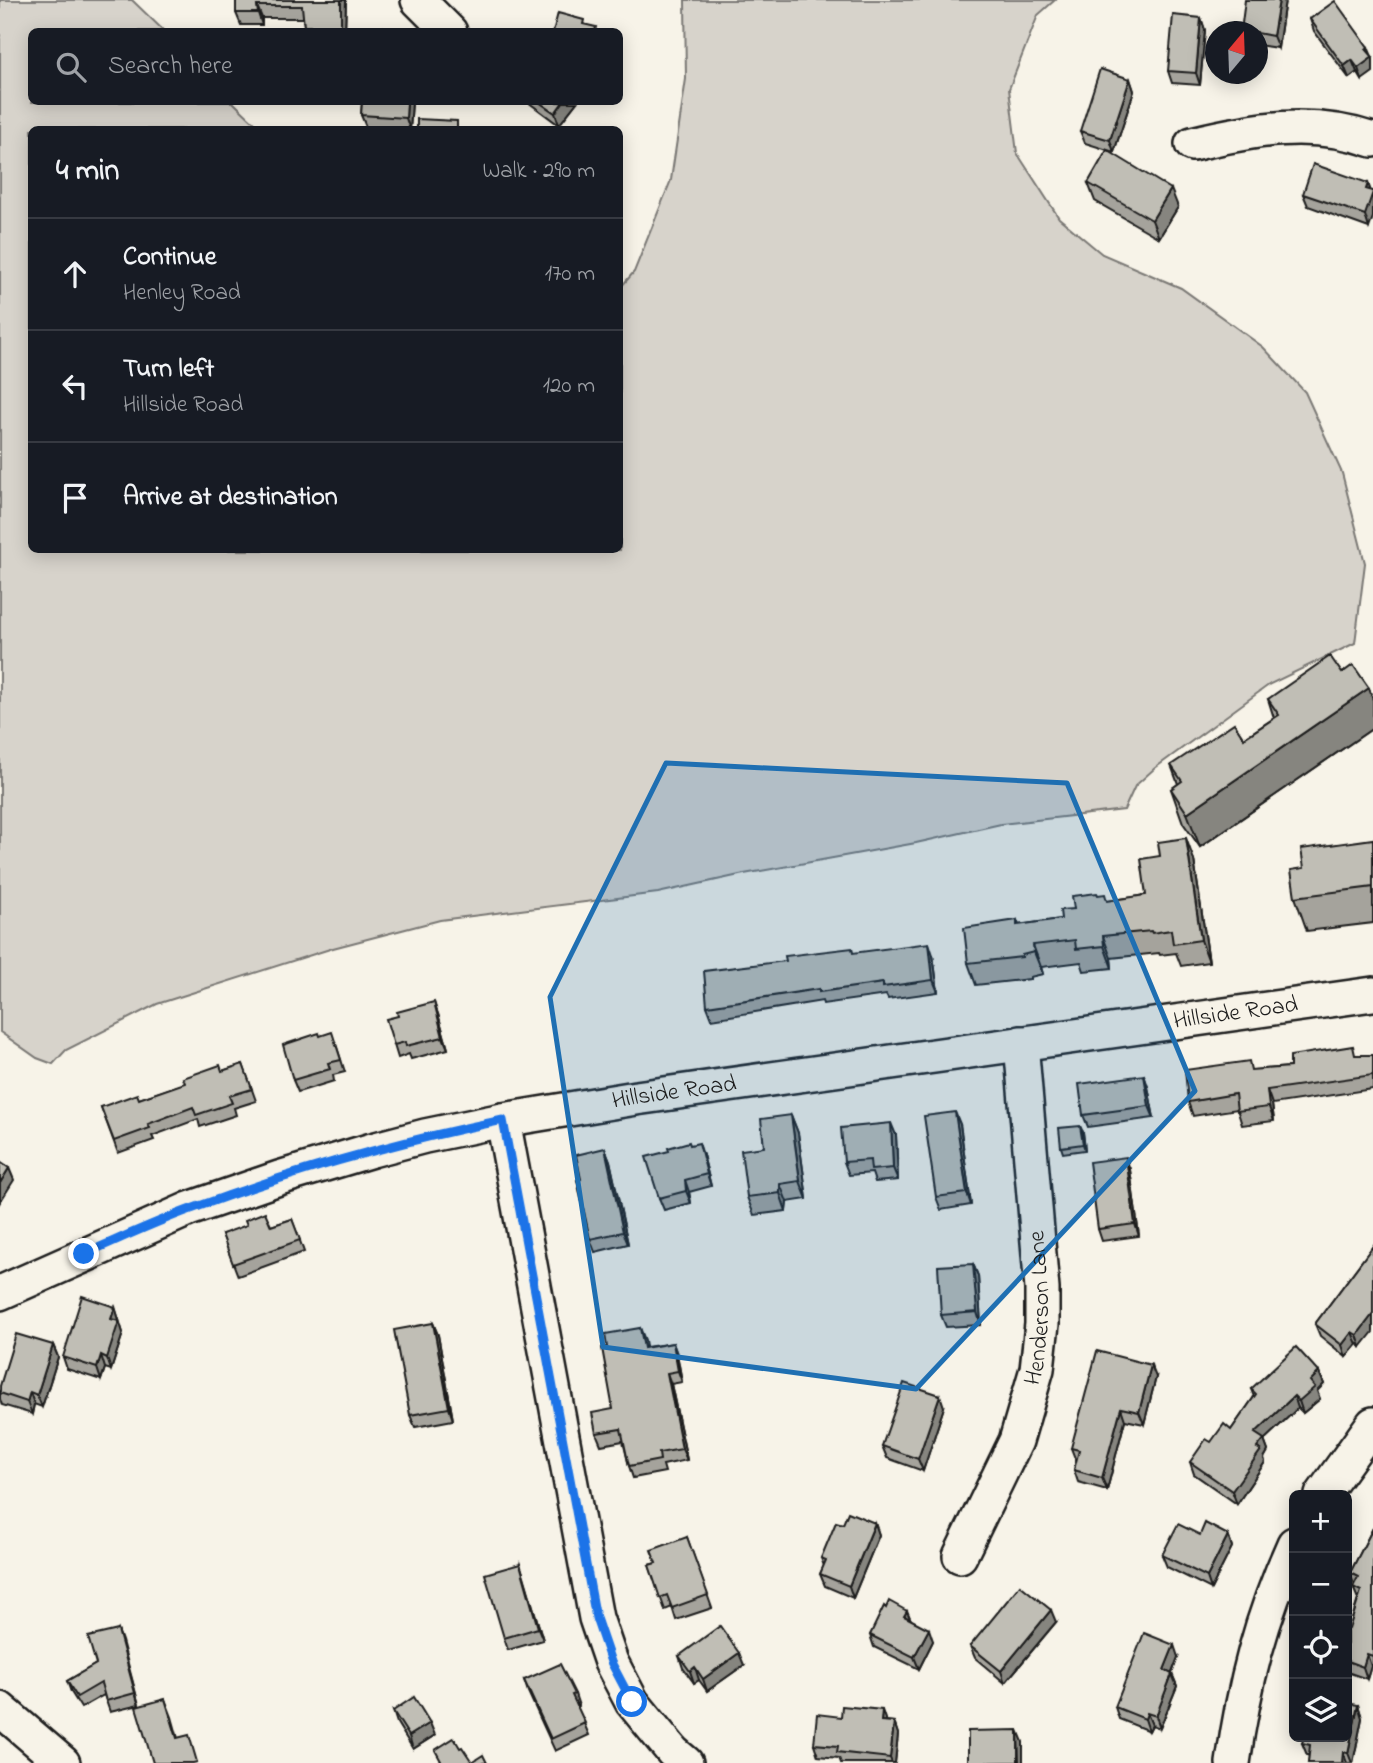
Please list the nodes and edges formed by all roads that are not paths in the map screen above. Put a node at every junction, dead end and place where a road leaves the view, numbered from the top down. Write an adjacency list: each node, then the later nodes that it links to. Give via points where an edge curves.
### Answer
1 (418, 0): 2 (street)
2 (446, 28)
3 (1373, 140): 4 (street, via 1314,127 1249,130)
4 (1192, 144)
5 (1373, 994): 6 (street, Hillside Road)
6 (1021, 1043): 7 (street, Hillside Road); 12 (street, Henderson Lane, via 1042,1289 1037,1369 1016,1441)
7 (503, 1120): 8 (street, Hillside Road, via 372,1150 279,1178 189,1209); 14 (street, via 596,1618 611,1662 632,1702)
8 (0, 1293)
9 (1373, 1423): 10 (street)
10 (1326, 1490)
11 (1290, 1553): 16 (street, via 1261,1626 1244,1691)
12 (960, 1556)
13 (0, 1709): 15 (street)
14 (673, 1759)
15 (63, 1763)
16 (1233, 1763)

